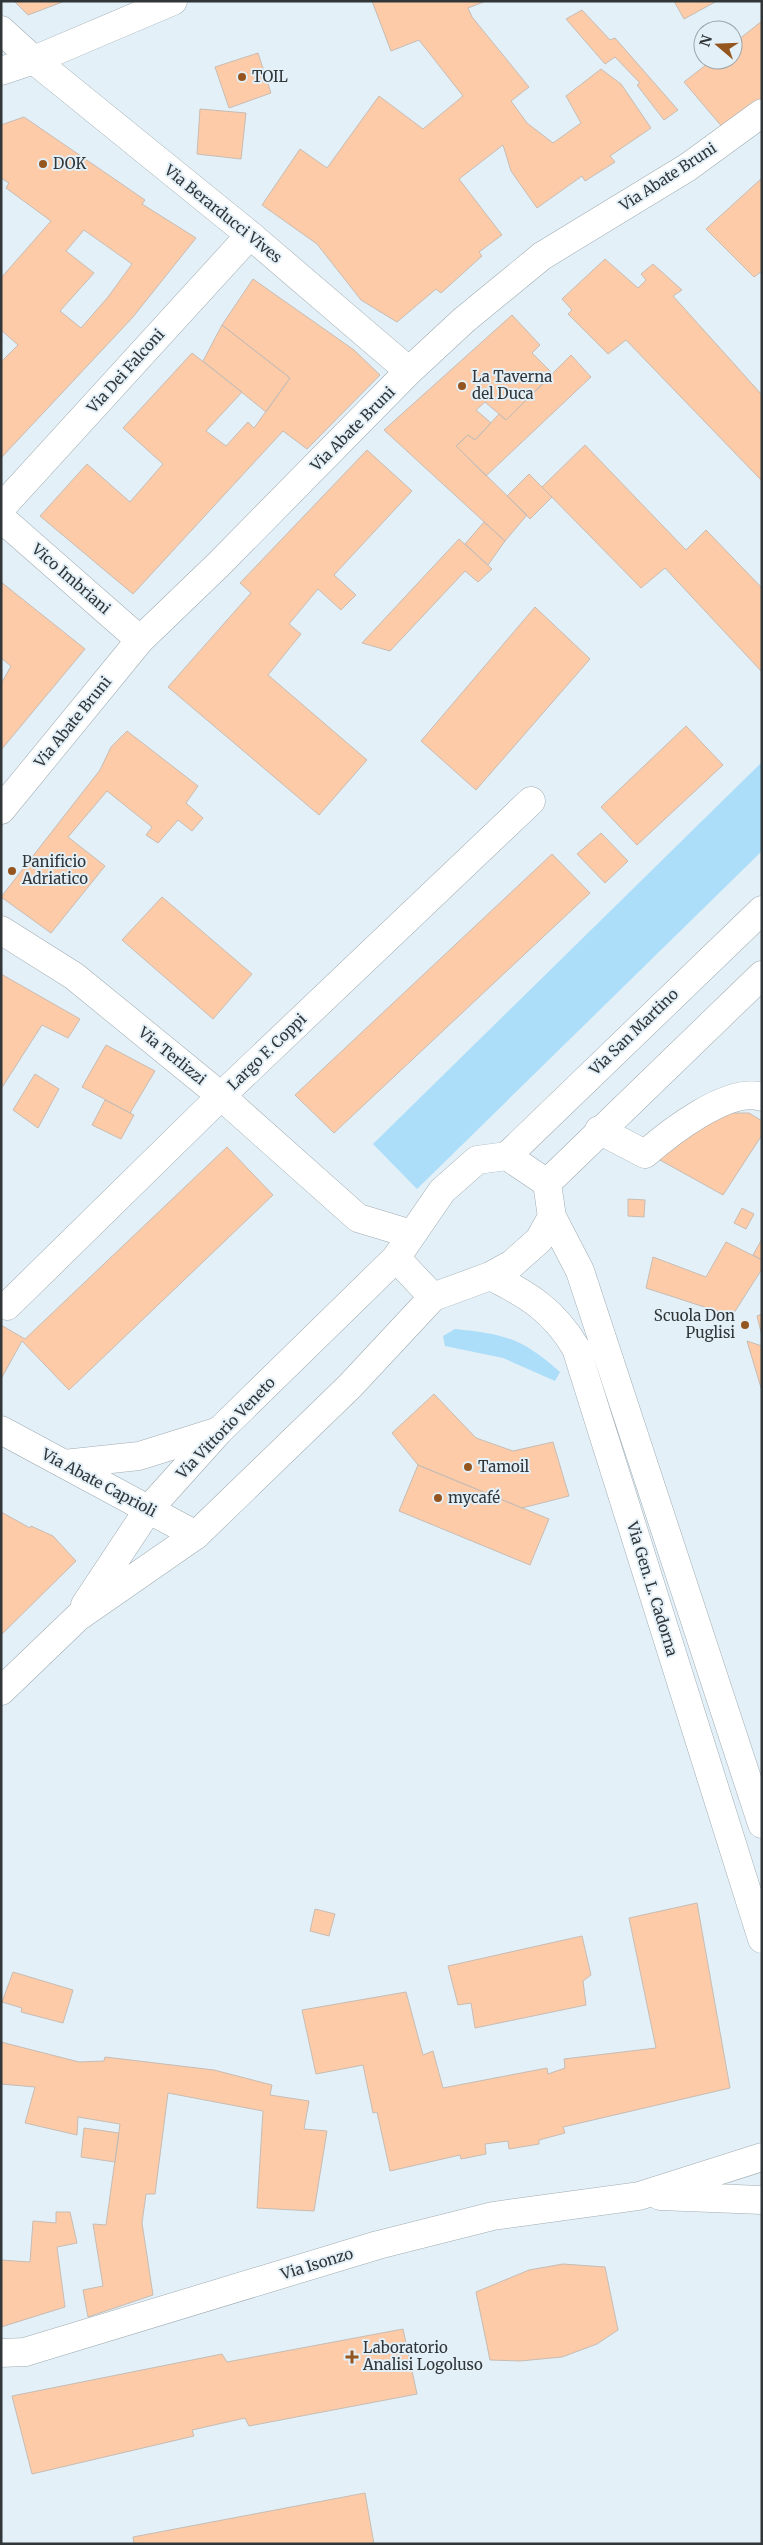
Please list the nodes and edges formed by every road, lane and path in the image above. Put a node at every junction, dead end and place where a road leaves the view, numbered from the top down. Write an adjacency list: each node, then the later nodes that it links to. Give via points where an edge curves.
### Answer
1 (173, 1): 3 (street)
2 (1, 30): 3 (street, Via Berarducci Vives)
3 (34, 60): 4 (street); 6 (street, Via Berarducci Vives)
4 (1, 71)
5 (762, 113): 7 (street, Via Abate Bruni, via 688,167 542,256 464,320)
6 (250, 234): 7 (street, Via Berarducci Vives); 8 (street, Via Dei Falconi)
7 (410, 371): 10 (street, Via Abate Bruni)
8 (1, 508)
9 (1, 518): 10 (street, Vico Imbriani)
10 (140, 640): 12 (street, Via Abate Bruni)
11 (530, 801): 16 (street, Largo F. Coppi)
12 (1, 810)
13 (762, 910): 19 (street, Via San Martino)
14 (1, 930): 16 (street, Via Terlizzi, via 74,976)
15 (756, 988): 18 (street)
16 (221, 1096): 22 (street, Via Terlizzi, via 358,1218); 26 (street, Largo F. Coppi)
17 (762, 1097): 18 (street, via 754,1094 724,1101 666,1135 645,1154)
18 (599, 1130): 20 (street)
19 (508, 1156): 20 (street); 22 (street, Via Vittorio Veneto, via 477,1160 442,1191)
20 (547, 1182): 21 (street, Via Gen. L. Cadorna)
21 (552, 1217): 24 (street, via 539,1240 512,1264); 34 (street, Via Gen. L. Cadorna, via 580,1271)
22 (411, 1234): 23 (street, Via Vittorio Veneto)
23 (396, 1258): 25 (street); 28 (street, Via Vittorio Veneto)
24 (490, 1276): 25 (street); 35 (street, Via Gen. L. Cadorna, via 525,1293 562,1325 576,1348)
25 (433, 1297): 31 (street, Via Vittorio Veneto, via 350,1386)
26 (7, 1306)
27 (1, 1430): 29 (street, Via Abate Caprioli)
28 (219, 1431): 29 (street, via 139,1456); 30 (street, Via Vittorio Veneto)
29 (64, 1464): 30 (street, Via Abate Caprioli)
30 (148, 1510): 31 (street, Via Abate Caprioli); 32 (street, Via Vittorio Veneto)
31 (196, 1535): 32 (street, Via Vittorio Veneto)
32 (78, 1617): 33 (street, Via Vittorio Veneto)
33 (1, 1691)
34 (762, 1824)
35 (762, 1939)
36 (762, 2157): 37 (street, Via Isonzo)
37 (639, 2196): 38 (street, Via Isonzo); 39 (street, Via Isonzo, via 493,2216 378,2245 25,2352)
38 (762, 2200)
39 (1, 2353)

